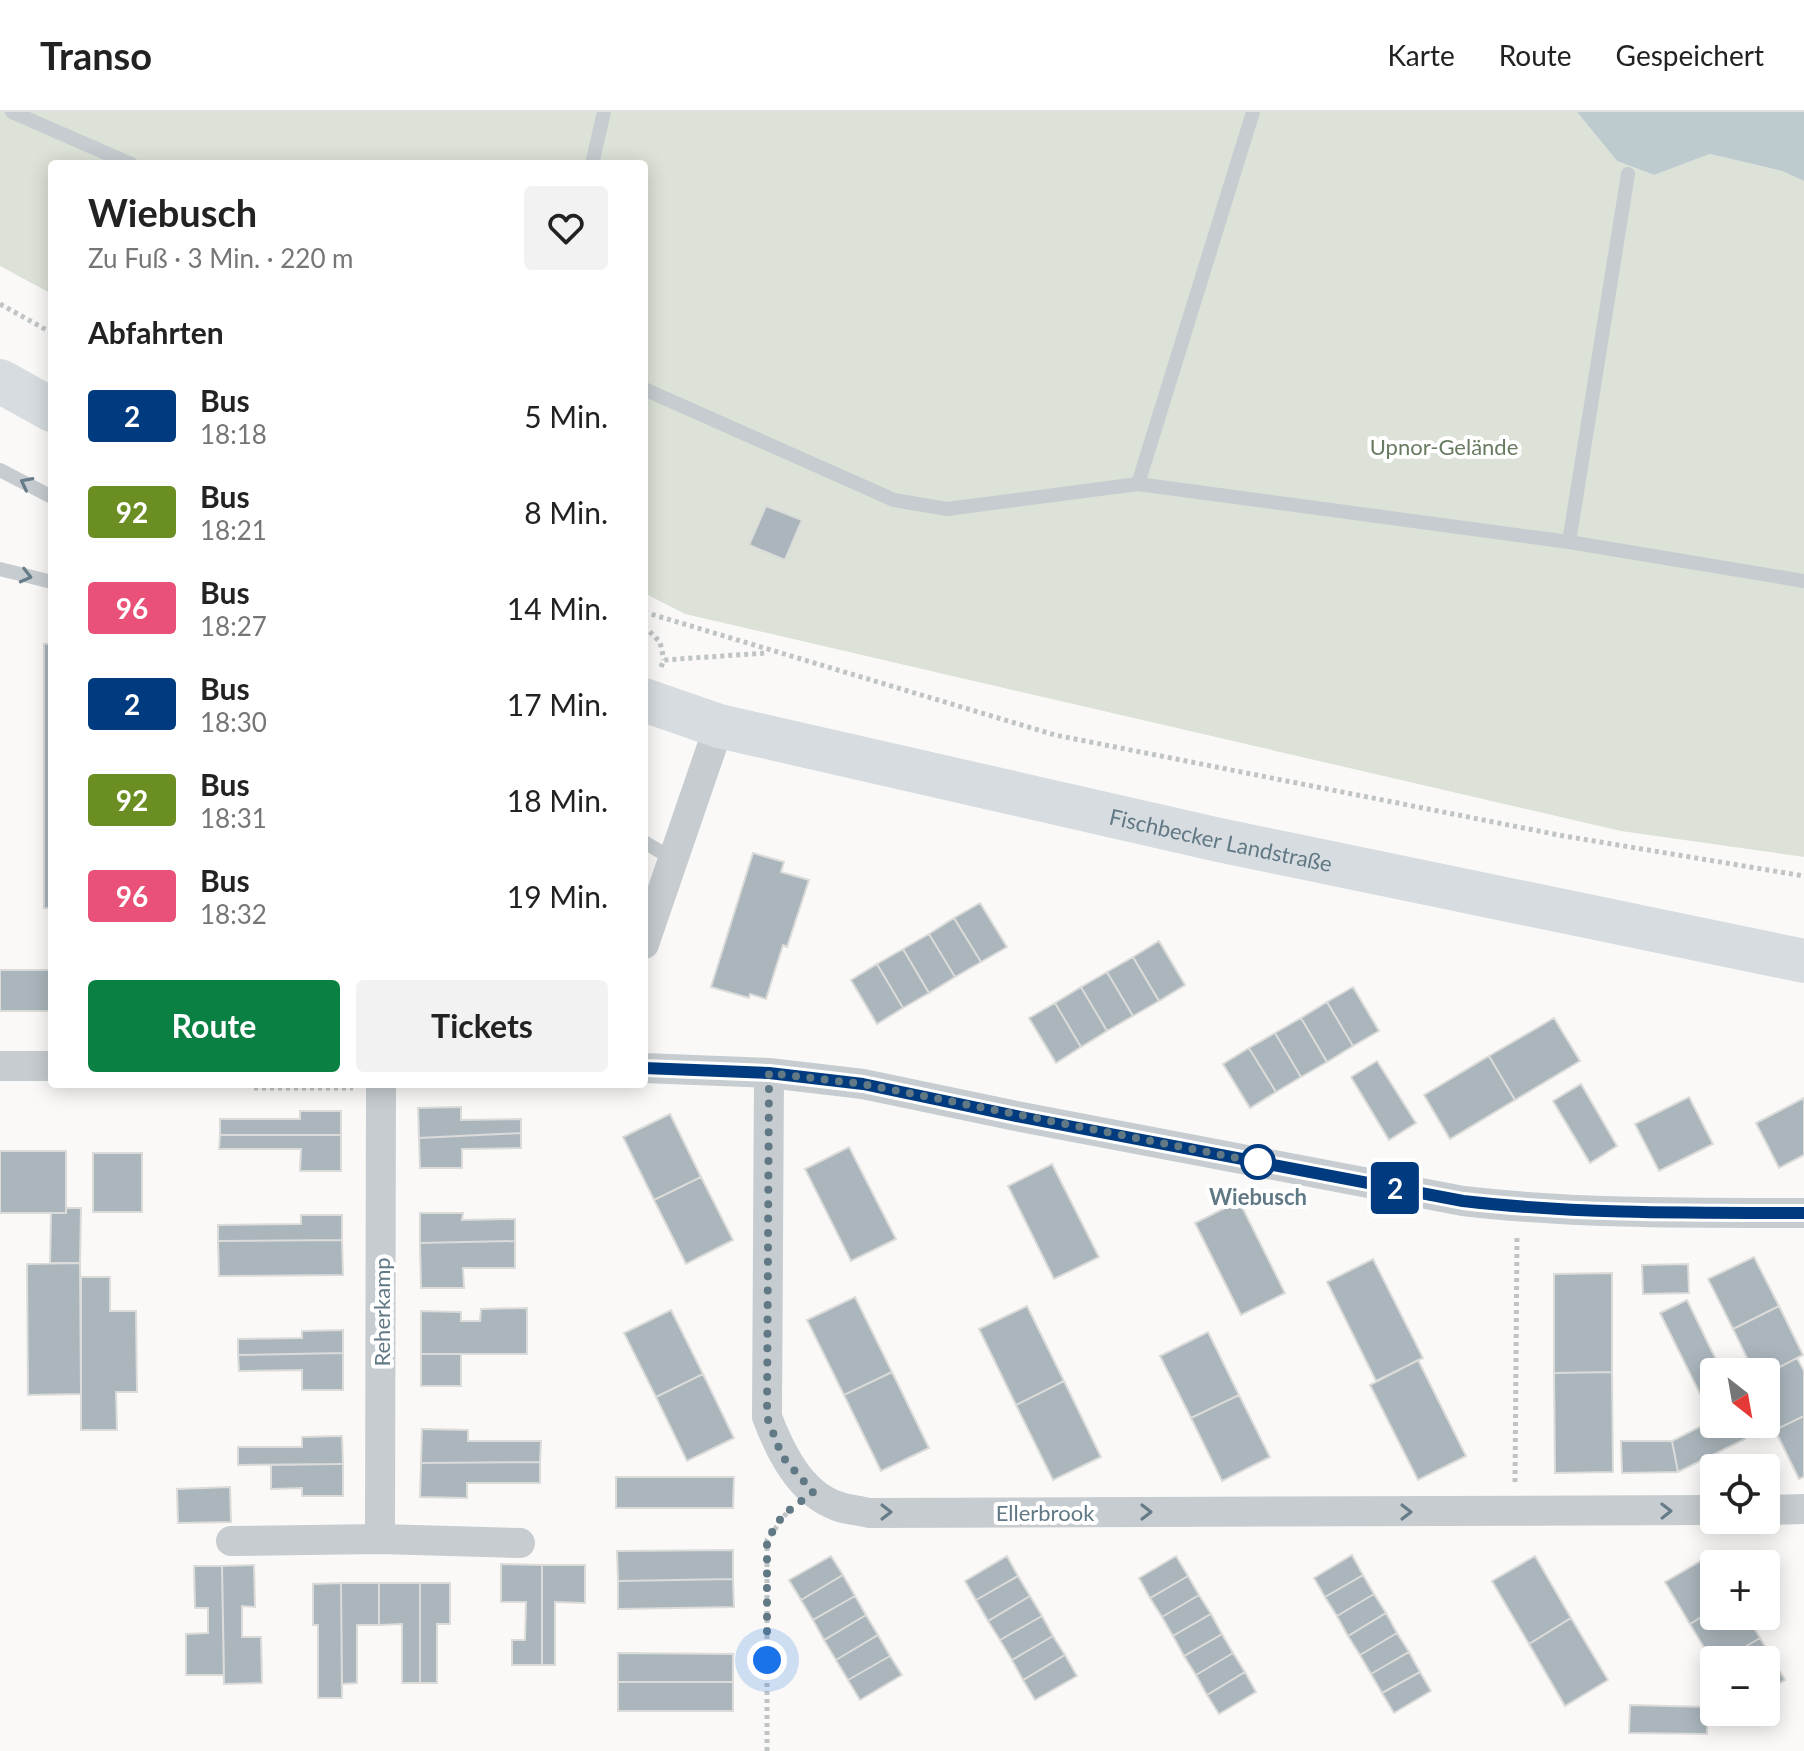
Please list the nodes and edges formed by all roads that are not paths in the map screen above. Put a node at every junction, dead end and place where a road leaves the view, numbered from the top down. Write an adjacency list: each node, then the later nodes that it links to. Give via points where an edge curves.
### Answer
1 (12, 112): 4 (lane)
2 (604, 112): 5 (lane)
3 (1253, 112): 11 (lane)
4 (122, 160)
5 (593, 160)
6 (1628, 174): 13 (lane)
7 (0, 381): 9 (main road)
8 (648, 391): 11 (lane, via 894,500 947,509)
9 (48, 408)
10 (0, 470): 12 (lane, one-way to 10)
11 (1138, 484): 13 (lane)
12 (48, 495)
13 (1569, 542): 16 (lane)
14 (0, 569): 15 (lane, one-way to 15)
15 (48, 581)
16 (1804, 581)
17 (648, 701): 18 (main road, Fischbecker Landstraße)
18 (719, 726): 20 (street); 23 (main road, Fischbecker Landstraße, via 1219,840)
19 (648, 844): 20 (lane)
20 (673, 859): 21 (street)
21 (652, 896): 22 (street)
22 (648, 920)
23 (1804, 961)
24 (0, 1066): 25 (street)
25 (48, 1066)
26 (648, 1068): 27 (street)
27 (769, 1073): 29 (street, via 863,1084 1463,1201 1627,1213); 31 (street, Ellerbrook, one-way to 31, via 767,1417 782,1456 813,1492 836,1506 869,1513)
28 (381, 1088): 33 (street, Reherkamp)
29 (1804, 1213)
30 (1804, 1509): 32 (street)
31 (1700, 1510)
32 (1780, 1510)
33 (380, 1539): 34 (street); 35 (street)
34 (231, 1541)
35 (520, 1543)

